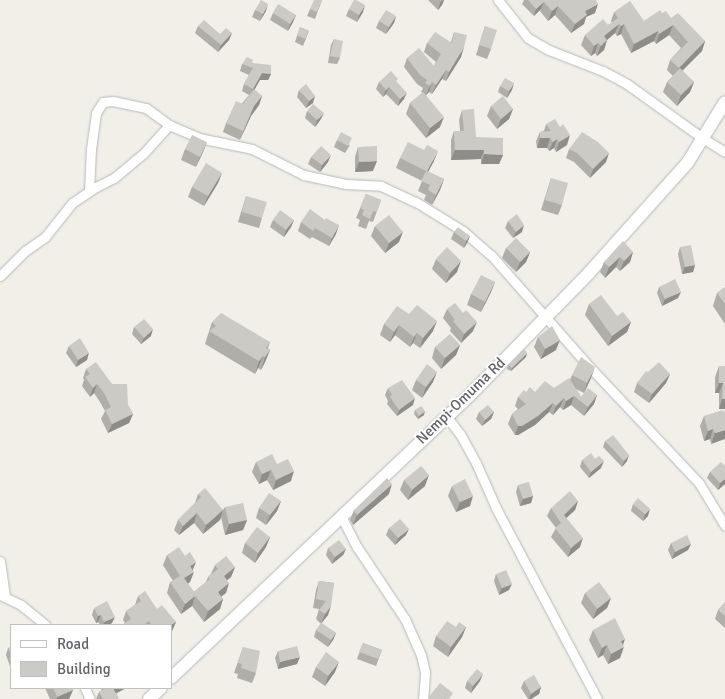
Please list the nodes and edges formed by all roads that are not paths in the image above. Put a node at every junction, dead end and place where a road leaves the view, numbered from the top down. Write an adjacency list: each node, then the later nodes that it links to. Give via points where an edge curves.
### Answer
1 (498, 0): 4 (street, via 528,38 603,70)
2 (725, 102): 4 (street, Nempi-Omuma Rd)
3 (169, 125): 6 (street, via 143,154 114,178); 6 (street, via 146,108 128,102 103,102 96,113 90,149); 8 (street, via 199,138 252,149 304,175 346,184 381,186 416,202 463,231 491,255)
4 (701, 138): 5 (street); 8 (street, Nempi-Omuma Rd, via 688,162)
5 (725, 152)
6 (89, 191): 7 (street, via 72,203 45,237 25,251)
7 (0, 276)
8 (546, 317): 9 (street, Nempi-Omuma Rd); 11 (street, via 699,483)
9 (447, 417): 10 (street, Nempi-Omuma Rd); 17 (street, via 468,449)
10 (341, 516): 15 (street, Nempi-Omuma Rd); 16 (street, via 357,547 405,619 421,655 425,673)
11 (725, 526)
12 (0, 561): 13 (street)
13 (2, 596): 14 (street, via 21,605)
14 (45, 624)
15 (172, 677)
16 (423, 699)
17 (597, 699)

